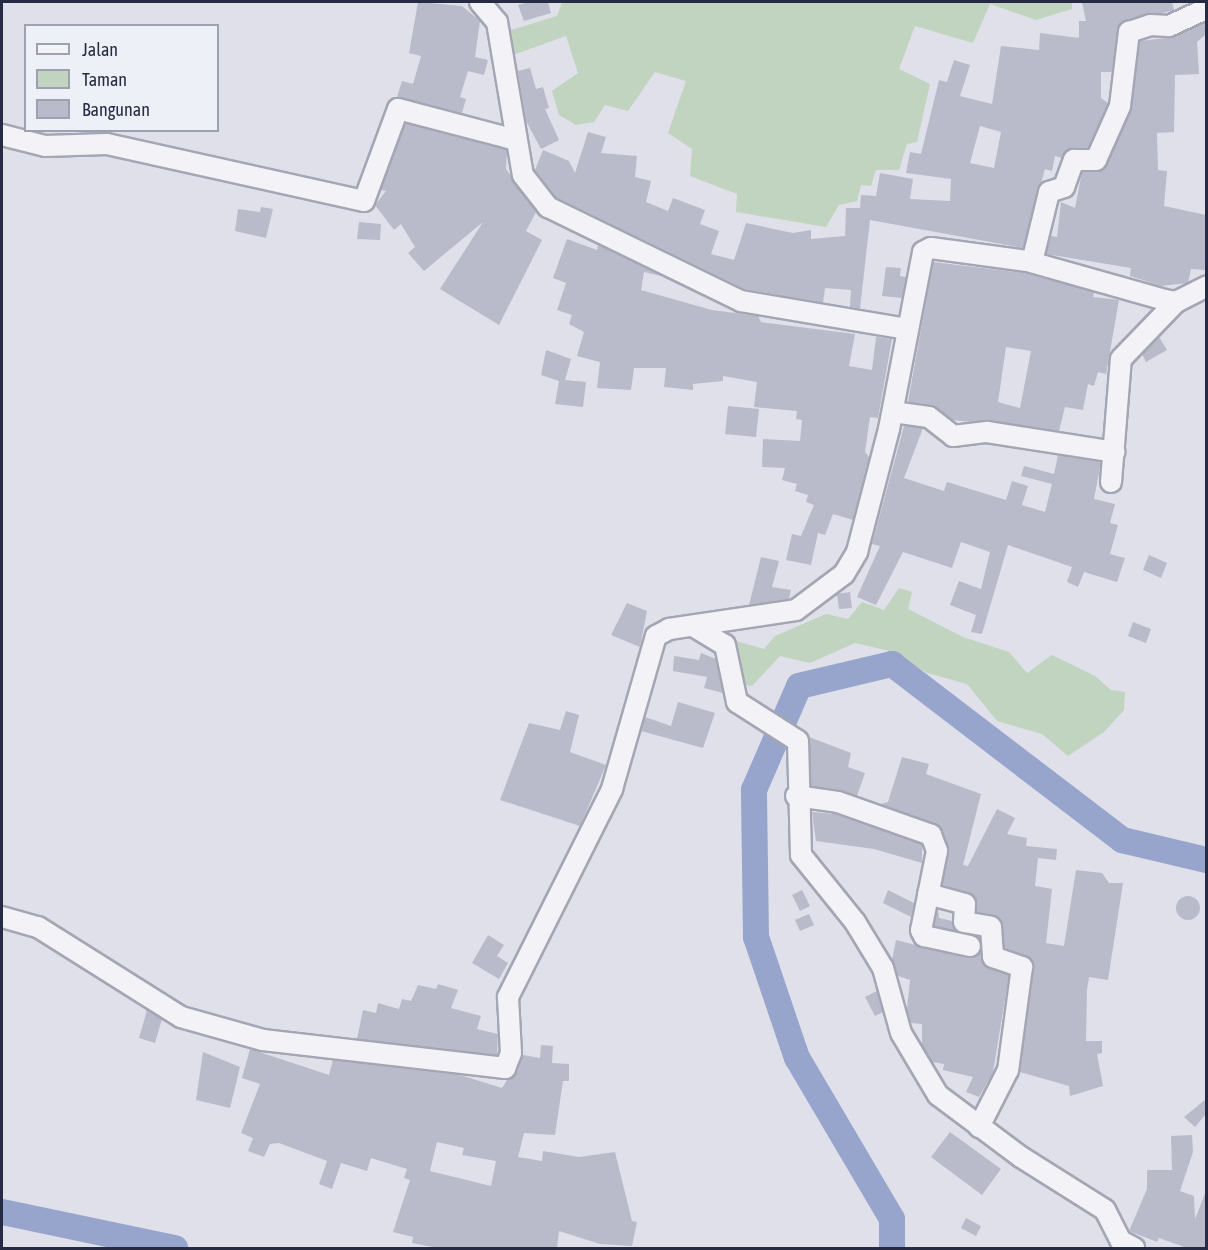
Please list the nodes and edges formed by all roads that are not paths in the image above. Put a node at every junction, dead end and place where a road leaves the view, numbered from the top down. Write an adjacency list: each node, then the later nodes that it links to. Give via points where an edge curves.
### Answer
1 (488, 4): 4 (street)
2 (1206, 9): 5 (street, via 1167,27 1150,24 1129,32 1121,102 1099,156 1074,160 1064,187 1050,190)
3 (2, 135): 4 (street, via 45,146 106,144 364,201 398,109)
4 (516, 140): 8 (street, via 522,175 548,207 713,289 769,308)
5 (1032, 262): 7 (street); 8 (street, via 927,249)
6 (1206, 287): 7 (street)
7 (1176, 302): 10 (street, via 1121,359)
8 (907, 329): 9 (street)
9 (893, 412): 10 (street, via 929,417 953,436 987,432); 12 (street, via 867,522 844,574 796,610)
10 (1114, 452): 11 (street)
11 (1111, 482)
12 (693, 626): 13 (street, via 725,645 737,702 798,741); 15 (street, via 656,636 612,789 508,997 511,1053 505,1068 263,1040 181,1017 38,927)
13 (796, 796): 14 (street, via 838,802 931,835 938,844); 17 (street, via 797,840 806,866 855,922 883,968 901,1033 939,1095)
14 (928, 894): 16 (street, via 924,936); 17 (street, via 965,904 964,922 991,927 993,957 1022,967 1008,1070)
15 (2, 917)
16 (970, 946)
17 (979, 1126): 18 (street, via 1105,1210 1121,1241)
18 (1134, 1248)

